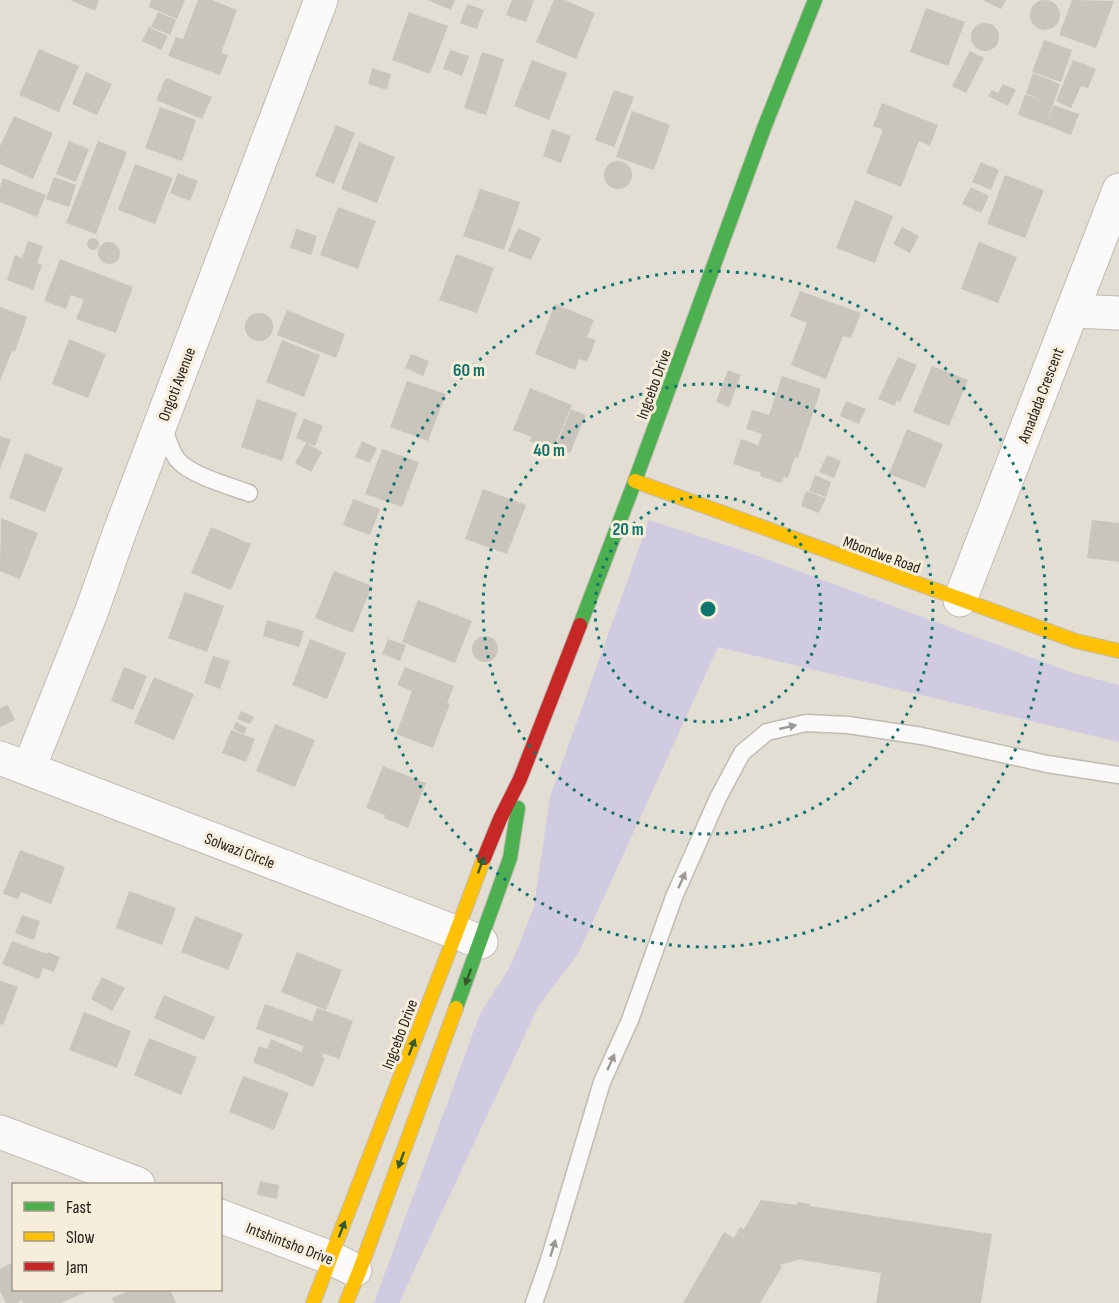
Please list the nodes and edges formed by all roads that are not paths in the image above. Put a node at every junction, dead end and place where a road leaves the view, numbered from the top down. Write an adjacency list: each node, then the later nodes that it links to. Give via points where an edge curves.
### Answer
1 (321, 0): 6 (street, Ongoti Avenue)
2 (815, 0): 7 (main road, Ingcebo Drive)
3 (1119, 190): 4 (street, Amadada Crescent)
4 (1073, 311): 5 (street); 9 (street, Amadada Crescent)
5 (1119, 313)
6 (162, 421): 8 (lane, via 172,451 182,465); 11 (street, Ongoti Avenue, via 91,613)
7 (635, 481): 9 (main road, Mbondwe Road); 13 (main road, Ingcebo Drive)
8 (249, 493)
9 (960, 600): 10 (main road, Mbondwe Road, via 1076,641)
10 (1119, 651)
11 (14, 763): 14 (street, Solwazi Circle)
12 (1119, 775): 22 (lane, one-way to 12, via 602,1082 630,1020 674,897 741,753 767,732 806,723 848,725)
13 (520, 780): 14 (main road, Ingcebo Drive, one-way to 13, via 489,845); 14 (main road, Ingcebo Drive, via 510,858)
14 (468, 938): 18 (main road, Ingcebo Drive, one-way to 14); 19 (main road, Ingcebo Drive, one-way to 19)
15 (0, 1132): 16 (street)
16 (133, 1183)
17 (222, 1217): 18 (street, Intshintsho Drive)
18 (331, 1258): 19 (street, Intshintsho Drive); 20 (main road, Ingcebo Drive)
19 (359, 1272): 21 (main road, Ingcebo Drive)
20 (313, 1303)
21 (346, 1303)
22 (534, 1303)

